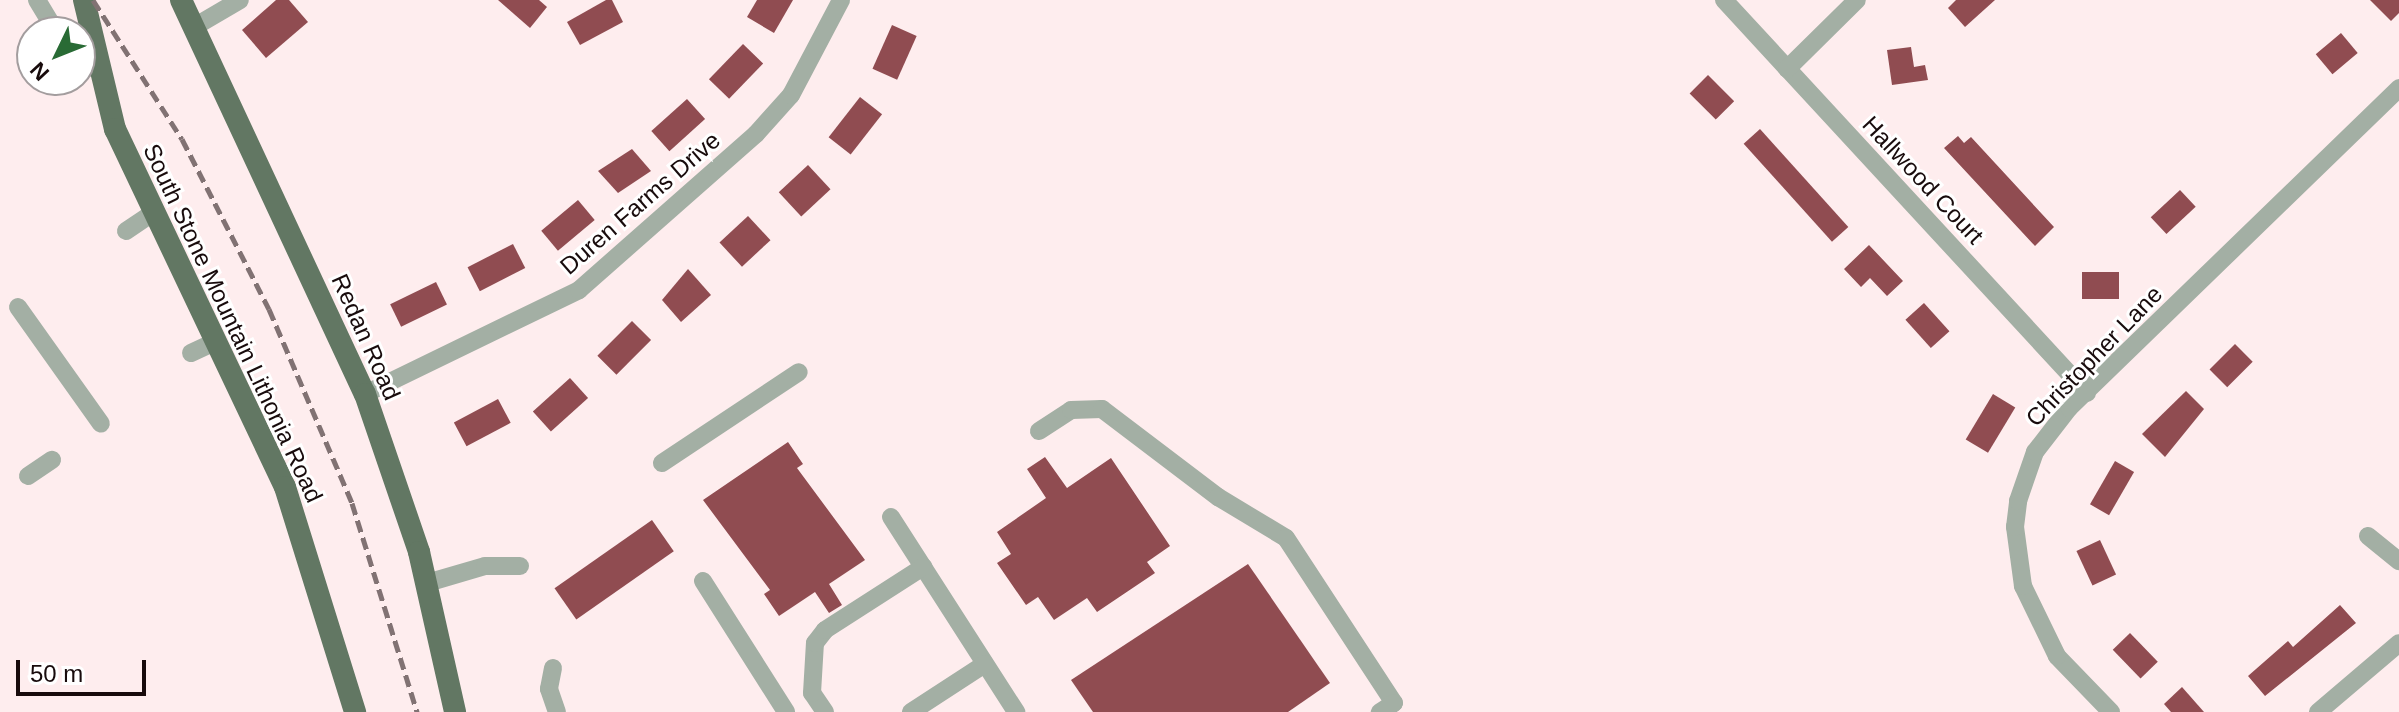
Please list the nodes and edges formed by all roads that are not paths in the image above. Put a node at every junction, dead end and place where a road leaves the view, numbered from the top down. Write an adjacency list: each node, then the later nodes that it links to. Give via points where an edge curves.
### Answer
1 (181, 0): 6 (main road, Redan Road)
2 (240, 0): 6 (street)
3 (841, 0): 17 (street, Duren Farms Drive, via 791,95 756,134 579,290)
4 (1724, 0): 7 (street, Hallwood Court)
5 (1857, 0): 7 (street)
6 (194, 27): 17 (main road, Redan Road)
7 (1787, 69): 16 (street, Hallwood Court)
8 (96, 84): 10 (main road, South Stone Mountain Lithonia Road)
9 (2399, 88): 16 (street, Christopher Lane)
10 (153, 213): 11 (street); 13 (main road, South Stone Mountain Lithonia Road)
11 (126, 231)
12 (18, 307): 18 (street)
13 (217, 341): 14 (street); 35 (main road, South Stone Mountain Lithonia Road, via 285,487)
14 (191, 353)
15 (799, 372): 21 (street)
16 (2087, 393): 42 (street, Christopher Lane, via 2053,428 2025,476 2016,514 2017,553 2023,586 2043,634)
17 (365, 394): 29 (main road, Redan Road)
18 (101, 424)
19 (1039, 431): 41 (street, via 1071,410 1102,409 1218,497 1286,538 1394,703)
20 (52, 460): 22 (street)
21 (662, 463)
22 (28, 476)
23 (891, 517): 27 (street)
24 (2368, 536): 25 (street)
25 (2399, 561)
26 (520, 566): 29 (street, via 485,566)
27 (923, 567): 31 (street); 33 (street, via 825,630 811,661)
28 (703, 581): 34 (street)
29 (427, 583): 36 (main road, Redan Road)
30 (2399, 643): 43 (street)
31 (985, 664): 39 (street); 40 (street)
32 (553, 668): 37 (street, via 549,689)
33 (812, 693): 34 (street); 38 (street)
34 (785, 711)
35 (355, 712)
36 (455, 712)
37 (557, 712)
38 (825, 712)
39 (911, 712)
40 (1016, 712)
41 (1380, 712)
42 (2111, 712)
43 (2318, 712)

